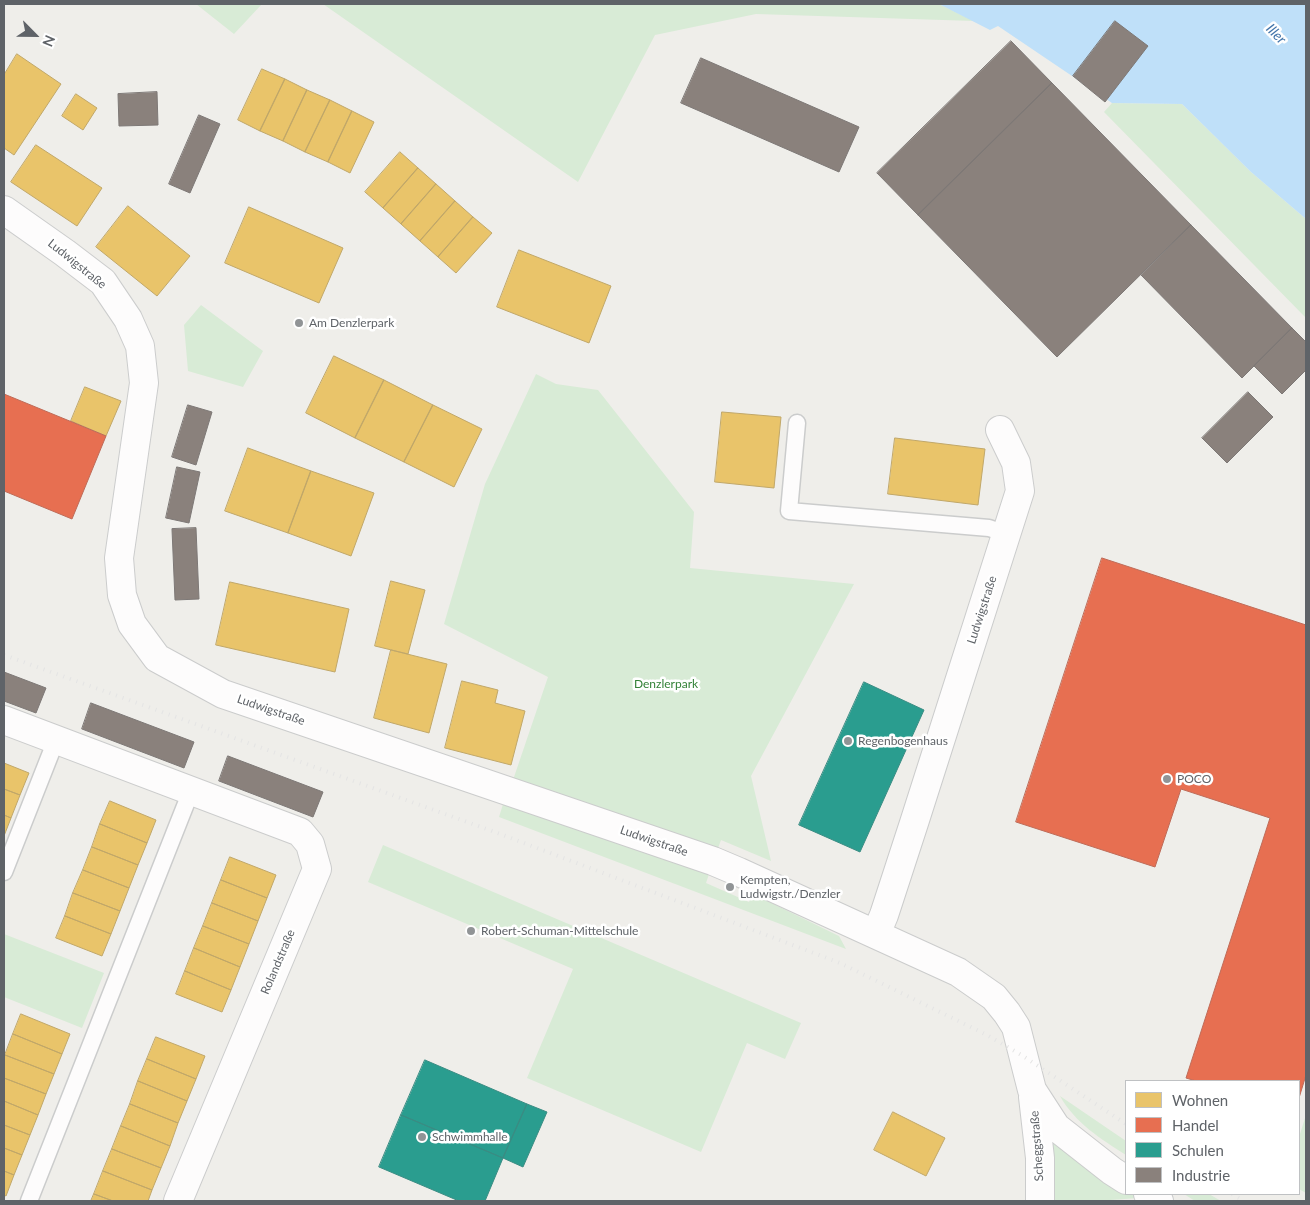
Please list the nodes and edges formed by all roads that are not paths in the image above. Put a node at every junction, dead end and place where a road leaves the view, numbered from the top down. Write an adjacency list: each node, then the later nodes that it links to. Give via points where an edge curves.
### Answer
1 (4, 210): 9 (street, Ludwigstraße, via 103,282 128,319 140,346 144,383 119,558 122,595 132,624 157,658 223,694 713,861)
2 (797, 423): 4 (lane, via 789,511 989,528)
3 (1000, 430): 4 (street, Ludwigstraße, via 1016,463 1020,491)
4 (1007, 534): 9 (street, Ludwigstraße)
5 (4, 720): 6 (street, Rolandstraße)
6 (56, 740): 7 (street, Rolandstraße); 8 (lane)
7 (191, 791): 12 (lane); 13 (street, Rolandstraße, via 300,832 310,844 317,868)
8 (4, 872)
9 (876, 934): 10 (street, Ludwigstraße, via 958,972 994,997 1016,1027)
10 (1032, 1090): 11 (street, Ludwigstraße, via 1056,1127); 14 (street, Scheggstraße, via 1040,1158)
11 (1125, 1179)
12 (29, 1201)
13 (178, 1201)
14 (1040, 1201)

